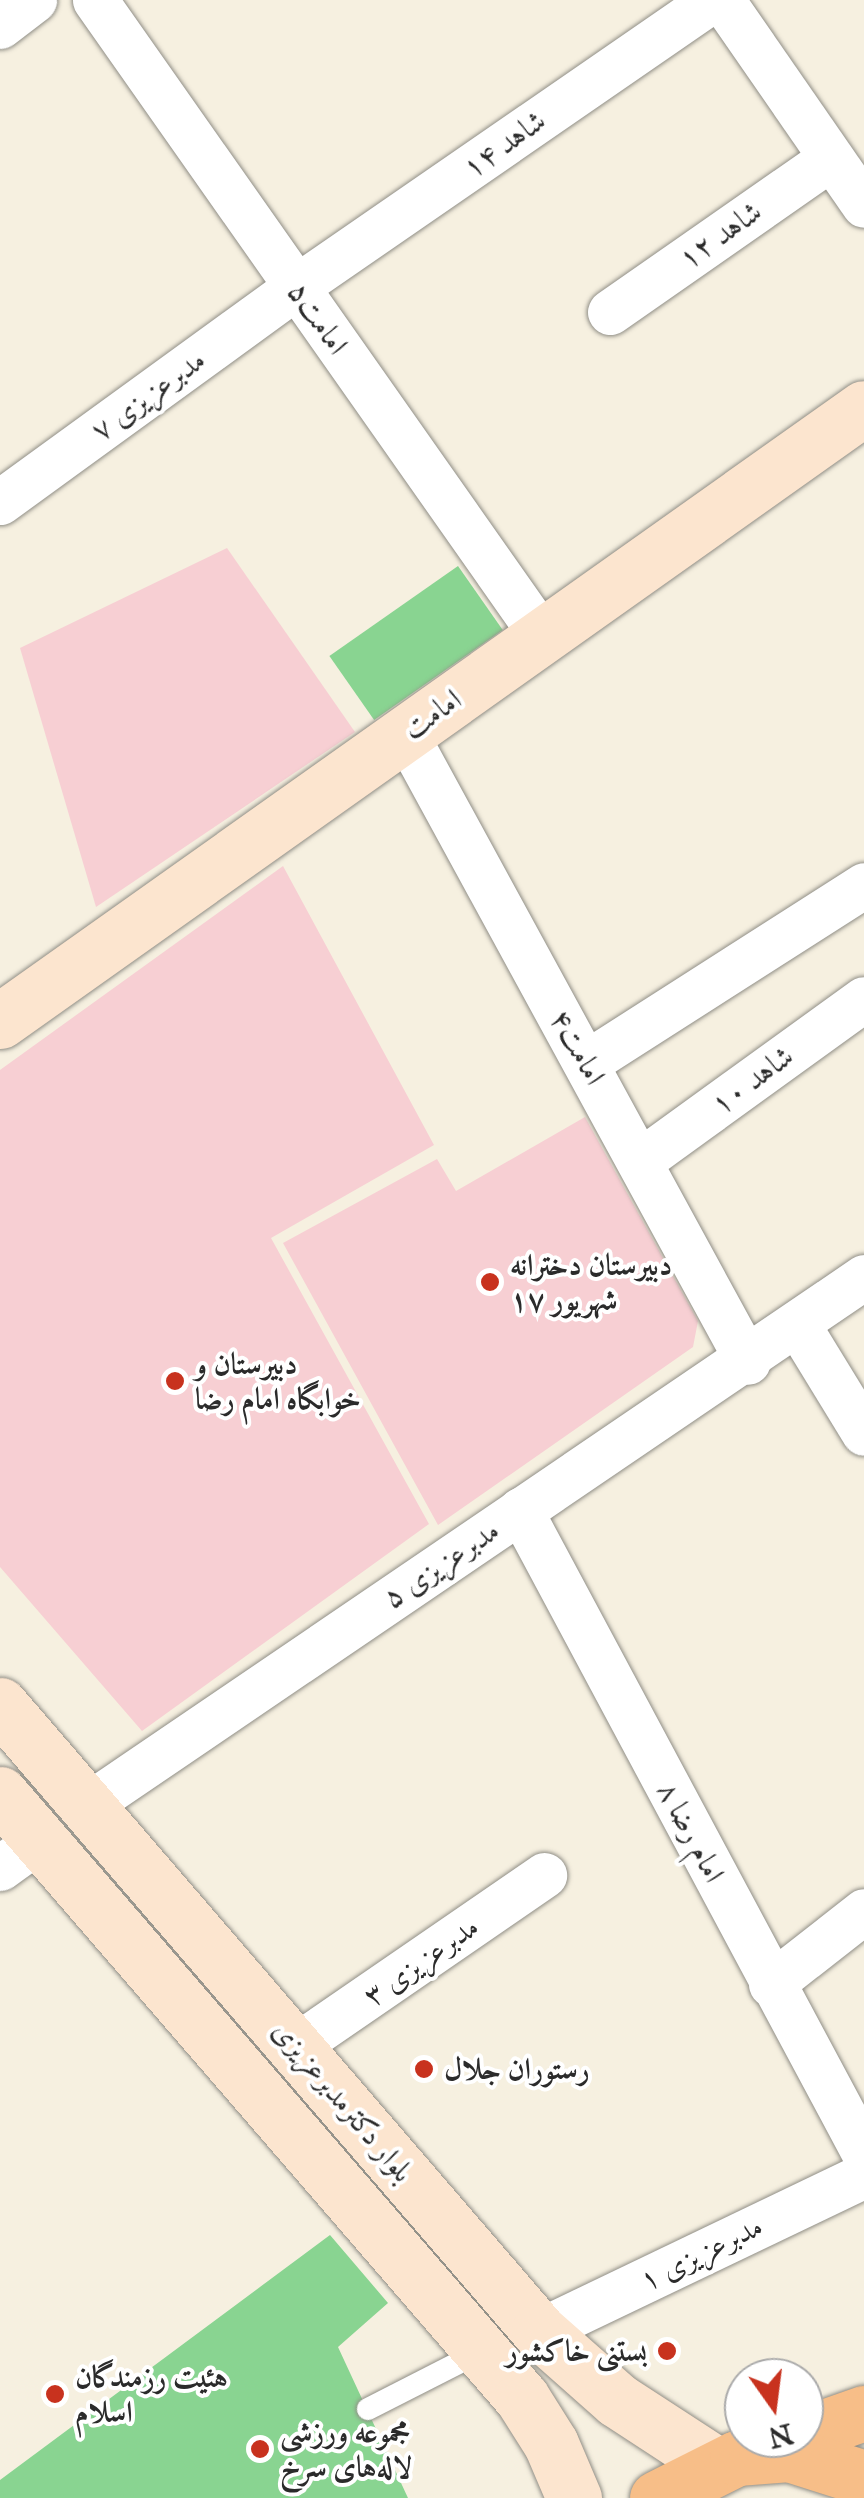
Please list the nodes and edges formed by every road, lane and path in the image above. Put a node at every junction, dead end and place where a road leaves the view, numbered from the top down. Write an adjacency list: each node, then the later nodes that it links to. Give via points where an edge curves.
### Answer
1 (34, 0): 5 (street)
2 (95, 0): 8 (street, امامت۵)
3 (712, 0): 8 (street, شاهد ۱۴)
4 (722, 0): 6 (street)
5 (0, 26)
6 (831, 158): 7 (street); 9 (street, شاهد ۱۲)
7 (864, 205)
8 (296, 287): 11 (street, مدبرعزیزی ۷); 12 (street, امامت۵)
9 (610, 312)
10 (864, 408): 12 (main road, امامت)
11 (0, 502)
12 (542, 636): 13 (main road, امامت)
13 (405, 734): 16 (main road, امامت); 17 (street, امامت۴)
14 (864, 885): 17 (street)
15 (864, 999): 18 (street, شاهد ۱۰)
16 (0, 1021)
17 (586, 1063): 18 (street, امامت۴)
18 (640, 1161): 21 (street, امامت۴)
19 (864, 1278): 20 (street, مدبرعزیزی ۵)
20 (799, 1326): 21 (street, مدبرعزیزی ۵); 22 (street)
21 (748, 1362): 23 (street, مدبرعزیزی ۵)
22 (864, 1433)
23 (520, 1510): 26 (street, مدبرعزیزی ۵); 30 (street, امام رضا ۸)
24 (0, 1705): 26 (main road, بلوار دکترمدبرعزیزی)
25 (0, 1794): 27 (main road, بلوار دکترمدبرعزیزی)
26 (86, 1806): 31 (main road, بلوار دکترمدبرعزیزی)
27 (20, 1854): 35 (main road, بلوار دکترمدبرعزیزی)
28 (544, 1875): 31 (street, مدبرعزیزی ۳)
29 (864, 1912): 30 (street)
30 (771, 1984): 32 (street, امام رضا ۸)
31 (297, 2045): 34 (main road, بلوار دکترمدبرعزیزی)
32 (864, 2153)
33 (864, 2175): 34 (street, مدبرعزیزی ۱)
34 (539, 2332): 39 (main road, بلوار دکترمدبرعزیزی, via 617,2400)
35 (482, 2351): 36 (lane); 45 (main road, بلوار دکترمدبرعزیزی, via 552,2444)
36 (368, 2409)
37 (864, 2412): 38 (main road)
38 (824, 2427)
39 (724, 2435)
40 (824, 2451): 41 (main road)
41 (864, 2452)
42 (748, 2458): 46 (main road)
43 (798, 2458): 44 (main road)
44 (864, 2478)
45 (574, 2498)
46 (657, 2498)

